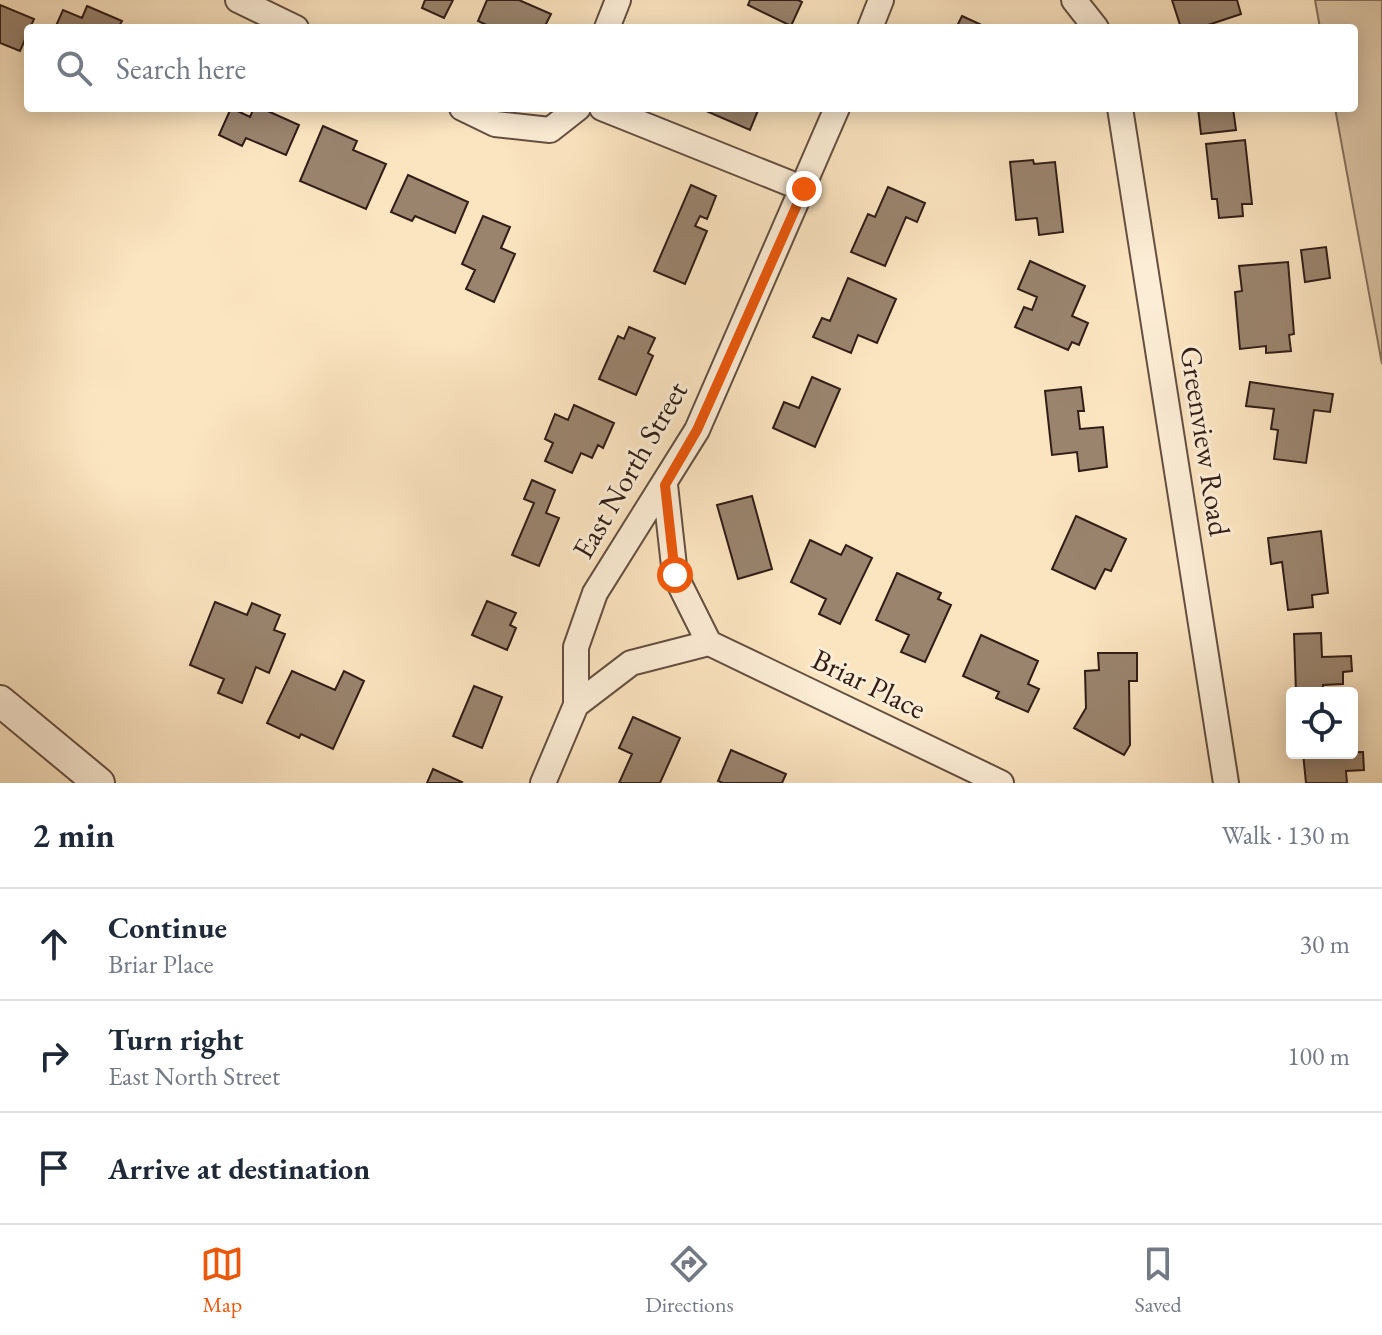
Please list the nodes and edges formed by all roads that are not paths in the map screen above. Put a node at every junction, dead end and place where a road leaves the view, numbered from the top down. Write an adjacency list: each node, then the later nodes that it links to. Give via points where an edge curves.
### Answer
1 (238, 0): 5 (street)
2 (618, 0): 6 (street)
3 (881, 0): 7 (street)
4 (1074, 0): 8 (street)
5 (288, 24)
6 (609, 24)
7 (872, 24)
8 (1093, 24)
9 (470, 112): 10 (street, via 495,124 550,130)
10 (573, 112)
11 (612, 112): 14 (street)
12 (835, 112): 14 (street, East North Street)
13 (1121, 112): 22 (street, Greenview Road)
14 (804, 189): 15 (street, East North Street, via 697,430)
15 (665, 485): 16 (street, via 675,575); 18 (street, East North Street, via 595,593 576,647)
16 (709, 643): 18 (street, via 631,663); 21 (street, Briar Place)
17 (0, 701): 19 (street)
18 (576, 705): 20 (street, East North Street)
19 (99, 783)
20 (543, 783)
21 (1001, 783)
22 (1226, 783)

